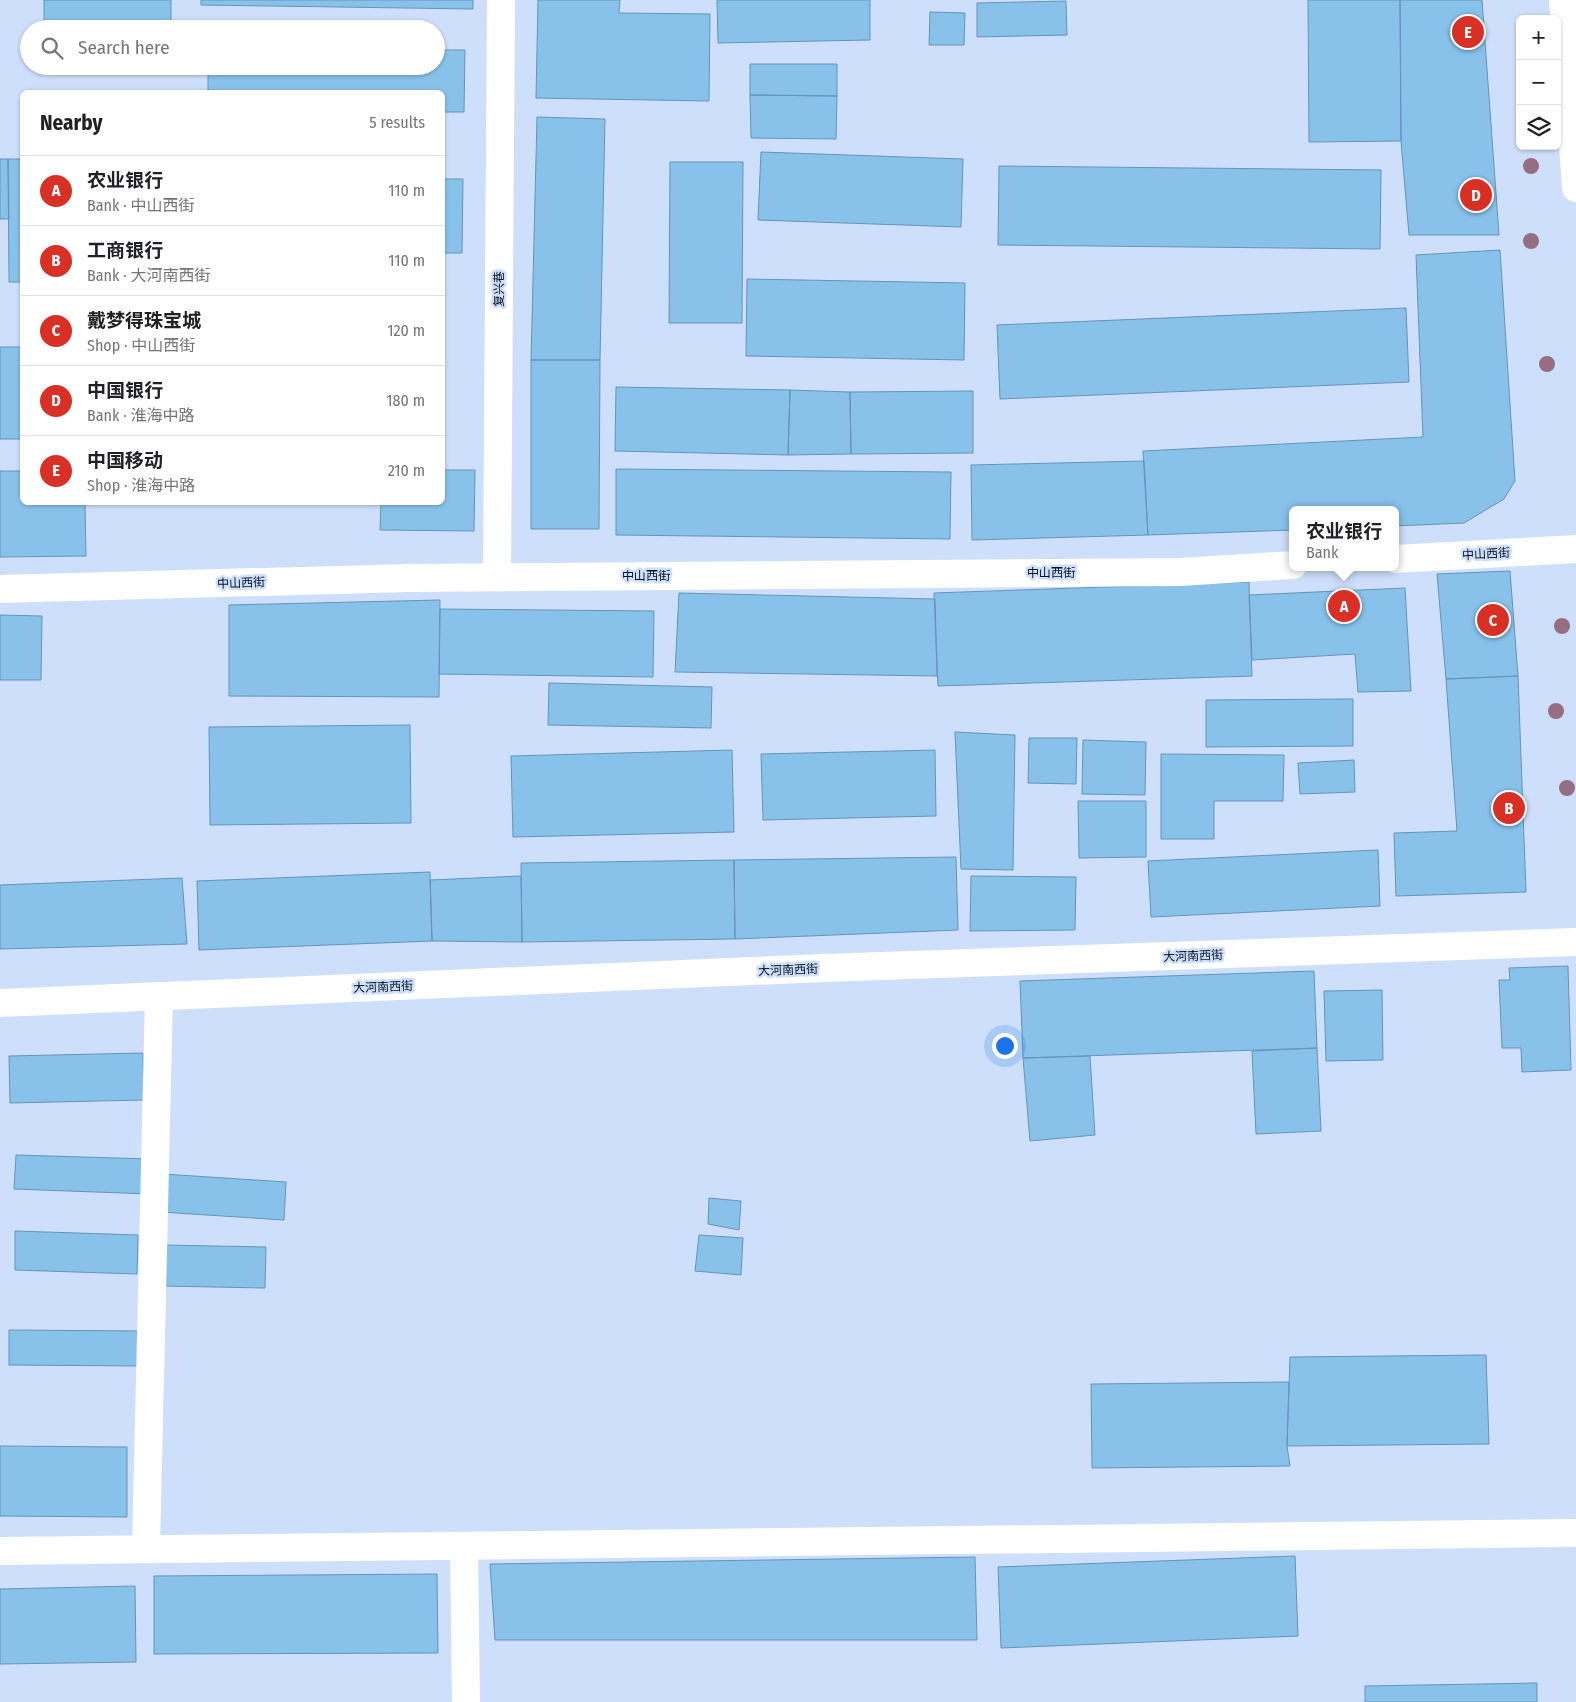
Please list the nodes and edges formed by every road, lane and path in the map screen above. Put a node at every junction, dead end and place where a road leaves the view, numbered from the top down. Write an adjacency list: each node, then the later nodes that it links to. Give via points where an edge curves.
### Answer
1 (502, 0): 7 (street, 复兴巷)
2 (1563, 0): 3 (street)
3 (1576, 188)
4 (1576, 549): 5 (street, 中山西街)
5 (1399, 559)
6 (1289, 565): 7 (street, 中山西街, via 1180,572)
7 (497, 578): 8 (street, 中山西街)
8 (0, 589)
9 (1576, 942): 10 (street, 大河南西街)
10 (159, 996): 11 (street, 大河南西街); 14 (street)
11 (0, 1003)
12 (1576, 1533): 13 (street)
13 (464, 1546): 14 (street); 16 (street)
14 (146, 1549): 15 (street)
15 (0, 1551)
16 (466, 1702)

